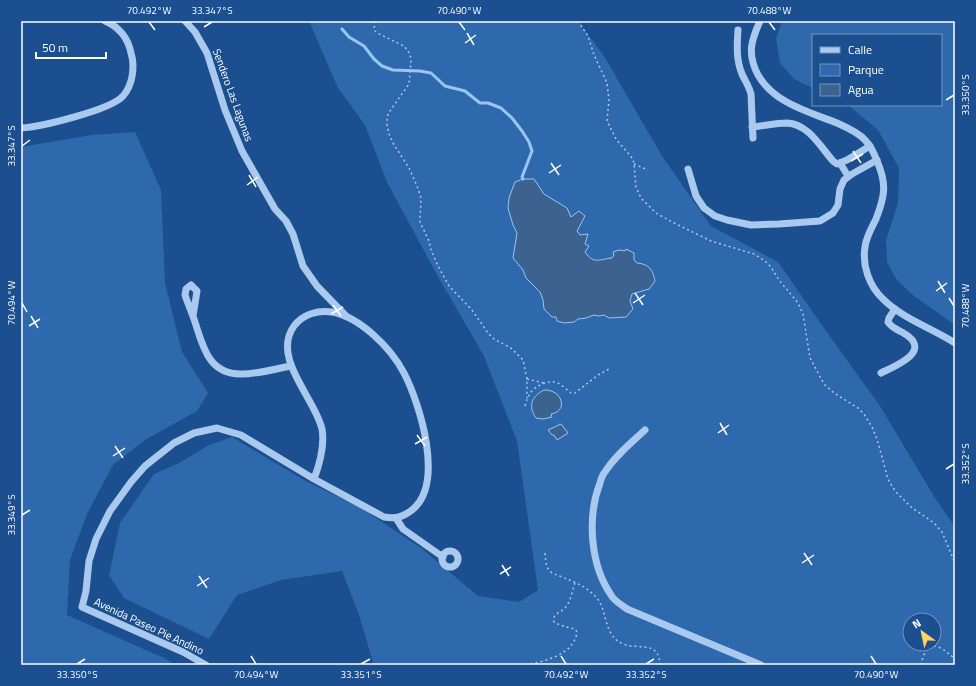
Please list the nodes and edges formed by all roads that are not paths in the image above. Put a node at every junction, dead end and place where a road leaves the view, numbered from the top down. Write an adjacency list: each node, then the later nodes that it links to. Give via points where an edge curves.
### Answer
1 (105, 21): 5 (street, via 119,30 132,53 132,74 122,97 99,109 77,116)
2 (185, 21): 13 (street, Sendero Las Lagunas, via 195,32 207,53 224,110 252,171 293,234 303,266)
3 (760, 21): 8 (street, via 753,37 751,55 756,71 766,86 782,100 849,128 864,138)
4 (738, 30): 6 (street, via 738,63 750,88)
5 (21, 128)
6 (752, 128): 7 (street); 10 (street, via 786,123 800,126 833,161)
7 (753, 138)
8 (870, 146): 9 (street); 10 (street)
9 (877, 160): 12 (street); 14 (street, via 884,180 884,194 865,246 864,259 868,277 874,288 882,299)
10 (840, 163): 12 (street)
11 (688, 170): 12 (street, via 696,196 704,208 715,216 751,225 820,221 833,213 838,205 840,189)
12 (848, 176)
13 (330, 300): 15 (street, via 329,306); 17 (street, Sendero Las Lagunas)
14 (895, 309): 18 (street); 20 (street, via 888,322 909,337 914,348 911,357)
15 (323, 311): 17 (street); 19 (street, via 308,314 294,326 287,347)
16 (193, 316): 19 (street, via 204,351 220,368 242,374)
17 (348, 317): 23 (street, via 373,335 399,364 412,392 424,430 428,465 423,496 414,508 404,516)
18 (955, 343)
19 (291, 366): 22 (street, via 322,430 322,449)
20 (881, 373)
21 (645, 430): 26 (street, via 604,473 596,494 592,520 594,551 601,578 612,597 627,609)
22 (314, 479): 23 (street, via 378,515); 25 (street, Avenida Paseo Pie Andino, via 241,435 217,428 194,433 174,443 145,466 130,482 110,511 96,539 89,561 82,607 183,652)
23 (396, 518): 24 (street, via 403,529)
24 (443, 557)
25 (206, 665)
26 (761, 665)

